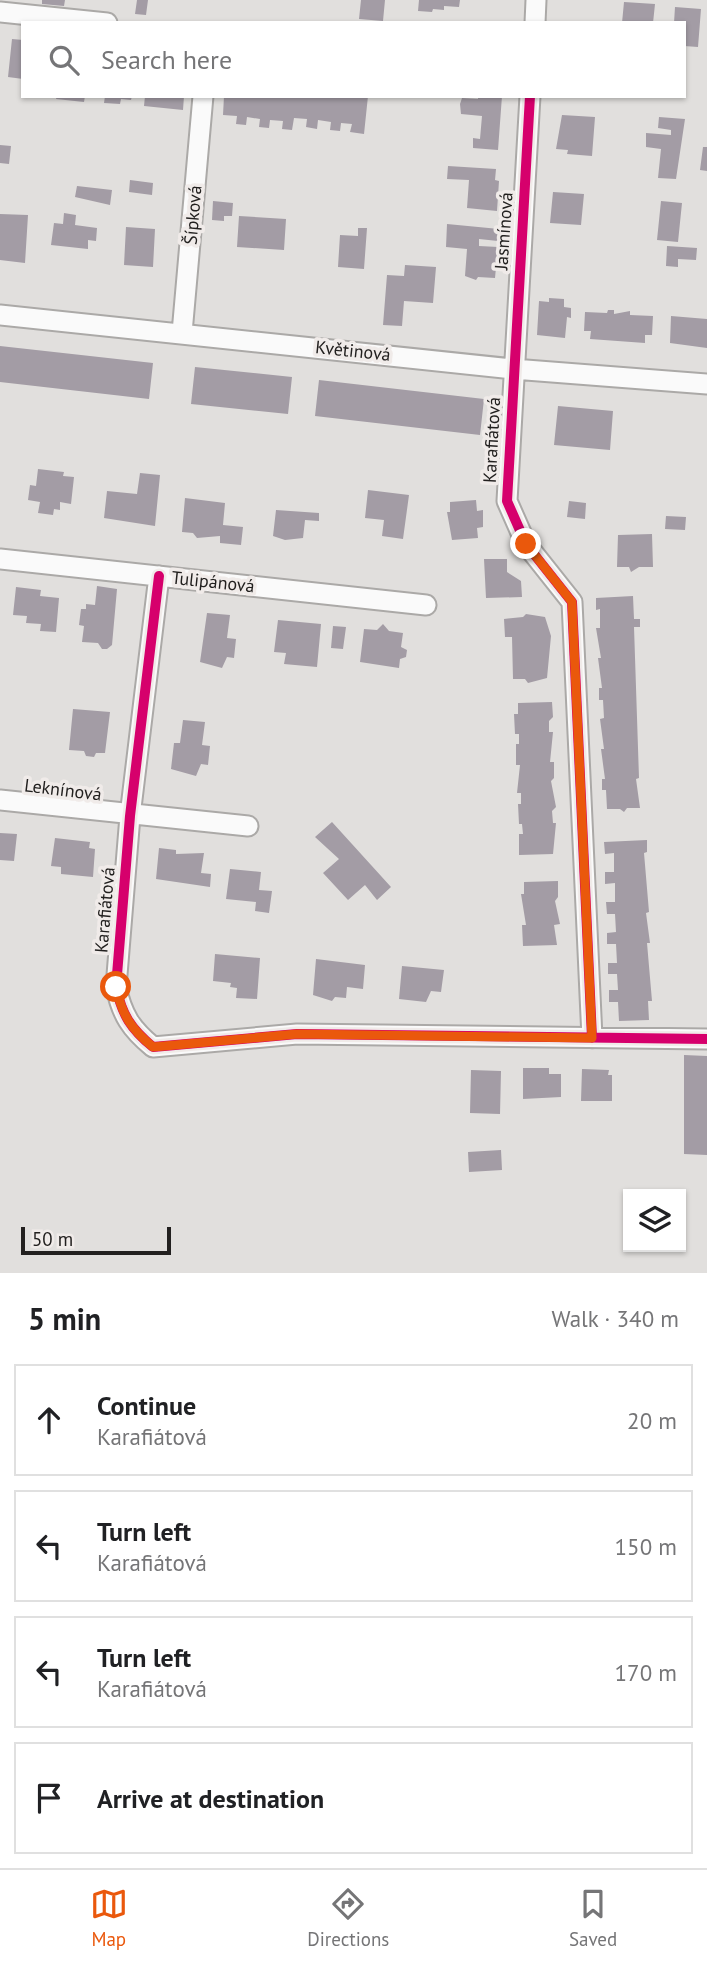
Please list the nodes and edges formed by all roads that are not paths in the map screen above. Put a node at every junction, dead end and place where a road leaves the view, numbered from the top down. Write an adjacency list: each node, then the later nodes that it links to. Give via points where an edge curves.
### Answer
1 (536, 0): 4 (street)
2 (0, 12): 3 (street)
3 (88, 21)
4 (535, 21)
5 (203, 98): 8 (street, Šípková)
6 (530, 98): 9 (street, Jasmínová)
7 (0, 315): 8 (street, Květinová)
8 (182, 333): 9 (street, Květinová)
9 (513, 369): 10 (street, Květinová); 17 (street, Karafiátová, via 507,501 526,544 572,602)
10 (707, 384)
11 (0, 559): 12 (street, Tulipánová)
12 (159, 576): 13 (street, Tulipánová); 15 (street, Karafiátová)
13 (426, 605)
14 (0, 800): 15 (street, Leknínová)
15 (130, 816): 16 (street, Leknínová); 17 (street, Karafiátová, via 116,987 132,1030 153,1047 297,1034)
16 (247, 826)
17 (592, 1038): 18 (street, Karafiátová)
18 (707, 1039)

